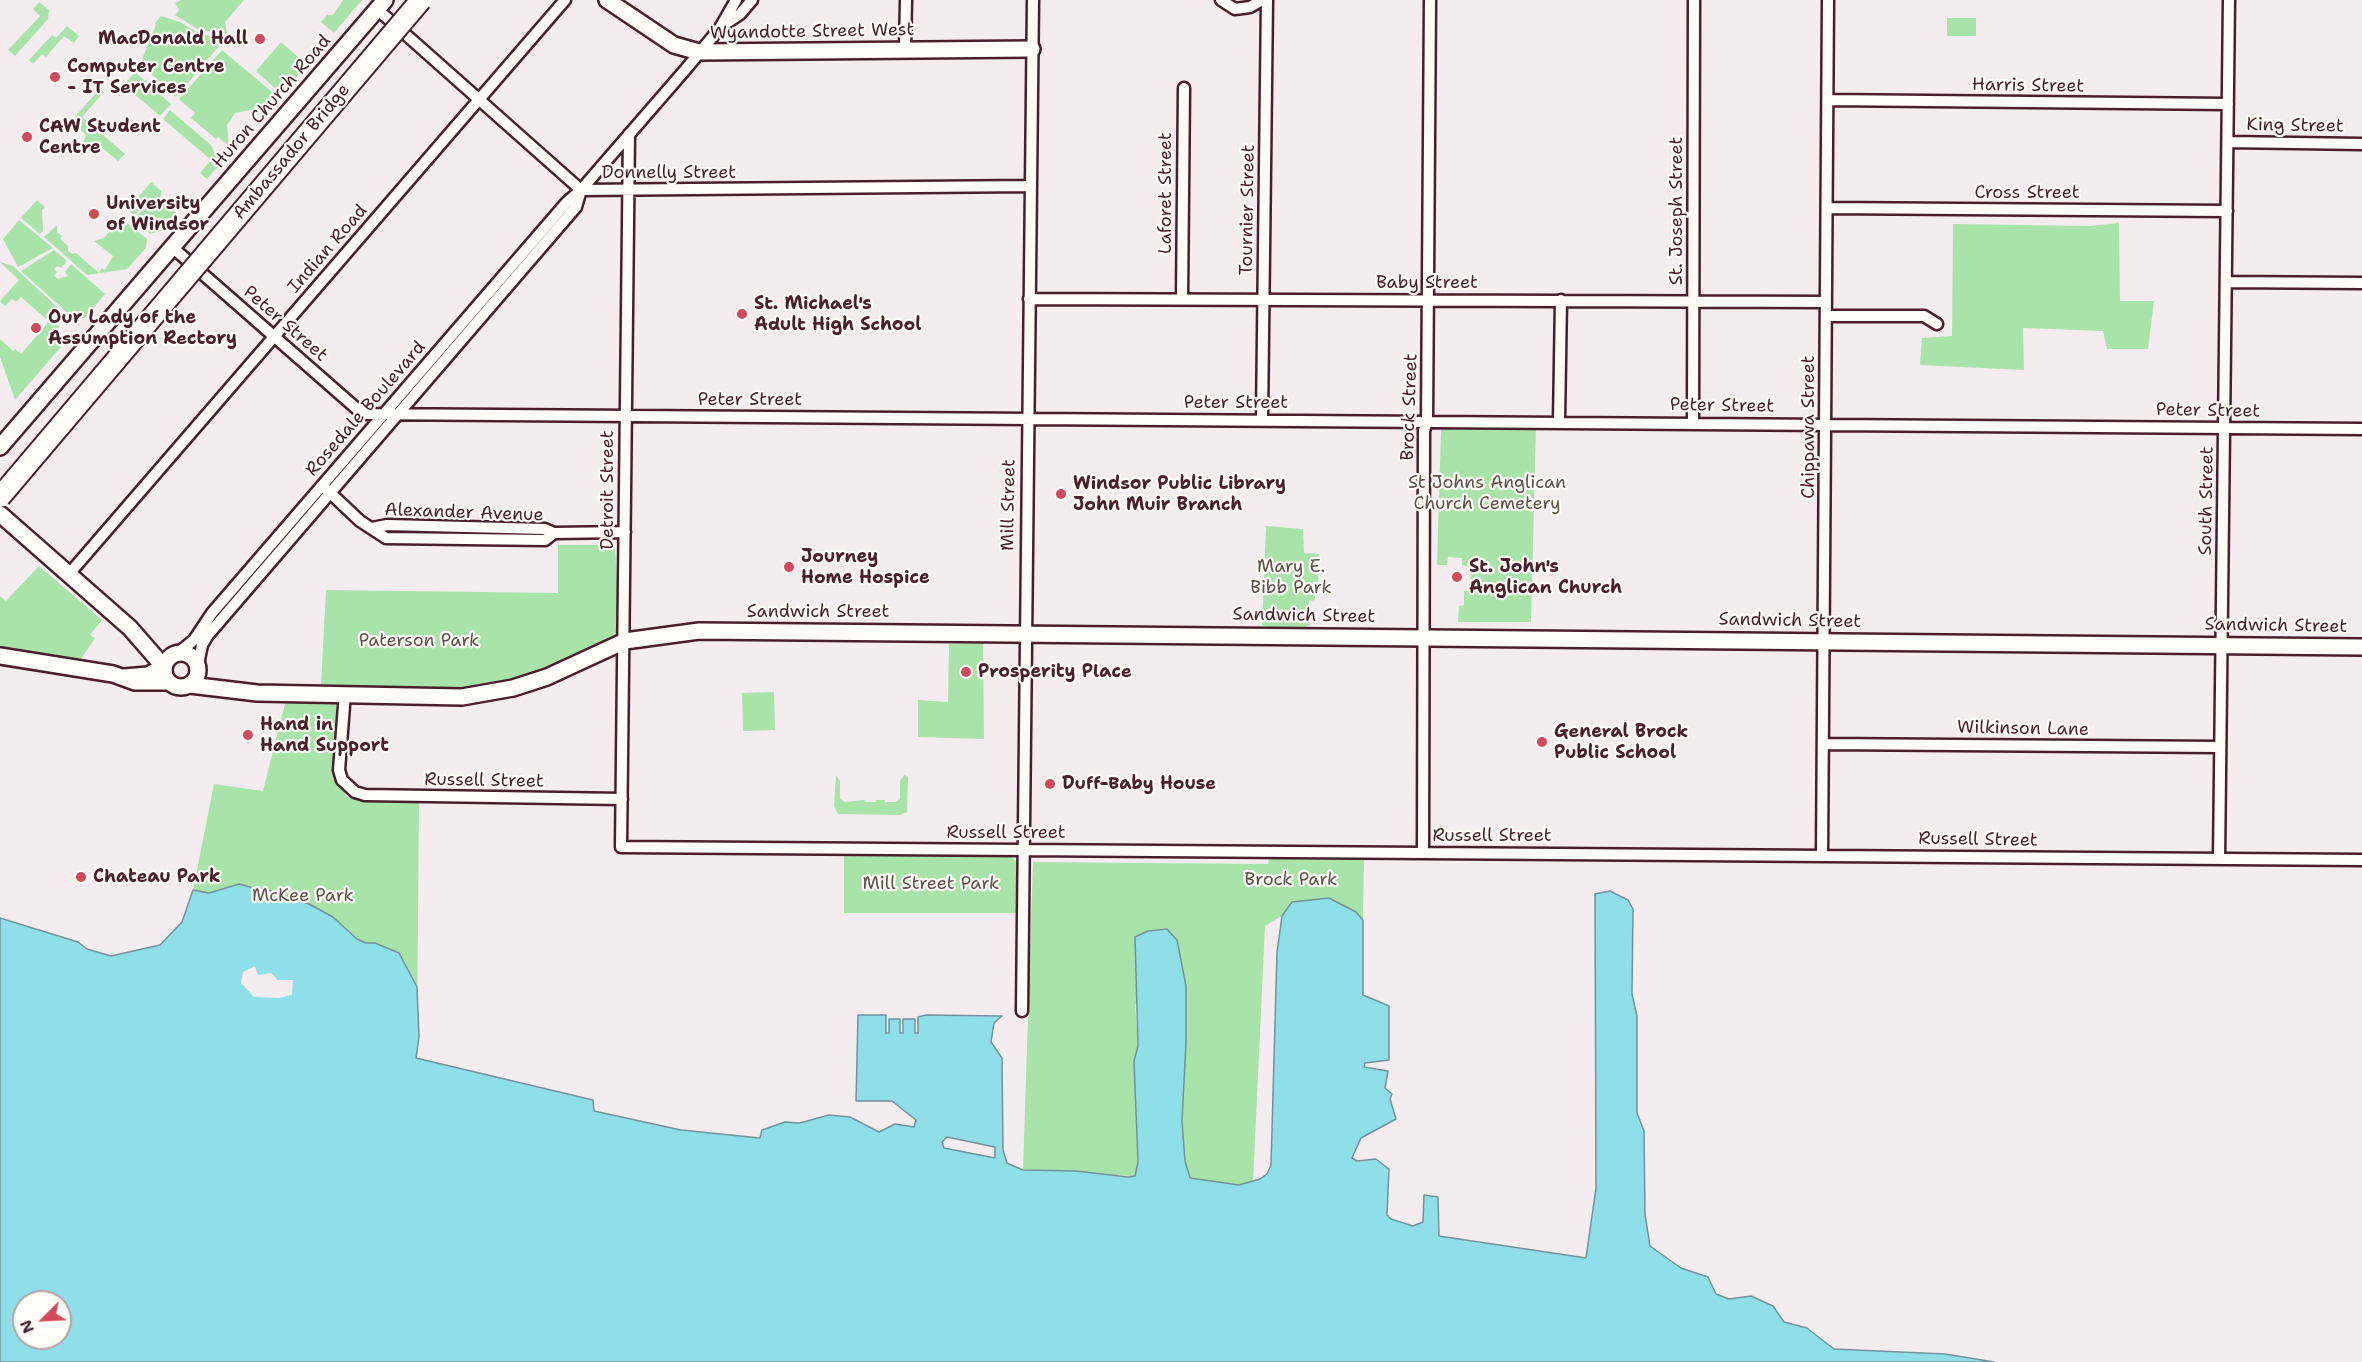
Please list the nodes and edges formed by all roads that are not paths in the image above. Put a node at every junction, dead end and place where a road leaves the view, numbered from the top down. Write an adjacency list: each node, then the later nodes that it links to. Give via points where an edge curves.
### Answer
1 (421, 0): 58 (highway, Ambassador Bridge, bridge)
2 (565, 0): 21 (street, Indian Road)
3 (607, 0): 19 (main road, Wyandotte Street West, via 674,45)
4 (736, 0): 16 (street, Rosedale Boulevard)
5 (752, 0): 16 (street, Rosedale Boulevard)
6 (906, 0): 18 (street)
7 (1033, 0): 17 (street, Mill Street)
8 (1221, 0): 9 (street, via 1235,9)
9 (1262, 0)
10 (1267, 0): 36 (street, Tournier Street)
11 (1430, 0): 38 (street, Brock Street)
12 (1694, 0): 40 (street, St. Joseph Street)
13 (1828, 0): 22 (street, Chippawa Street)
14 (2229, 0): 23 (street, South Street)
15 (381, 5): 21 (street, Donnelly Street); 32 (main road, Huron Church Road)
16 (720, 28): 19 (street, Rosedale Boulevard)
17 (1032, 49): 18 (main road, Wyandotte Street West); 27 (street, Mill Street)
18 (905, 50): 19 (main road, Wyandotte Street West)
19 (699, 52): 24 (street, Rosedale Boulevard)
20 (1184, 88): 35 (street, Laforet Street)
21 (479, 100): 28 (street, Donnelly Street); 44 (street, Indian Road)
22 (1828, 100): 23 (street, Harris Street); 30 (street, Chippawa Street)
23 (2228, 104): 25 (street, South Street)
24 (629, 134): 28 (street, Rosedale Boulevard); 29 (street, Detroit Street)
25 (2228, 142): 26 (street, King Street); 31 (street, South Street)
26 (2362, 144)
27 (1030, 186): 29 (street, Donnelly Street); 37 (street, Mill Street)
28 (581, 190): 29 (street, Donnelly Street); 45 (street, Rosedale Boulevard); 46 (street, Rosedale Boulevard, via 576,207)
29 (628, 191): 47 (street, Detroit Street)
30 (1827, 208): 31 (street, Cross Street); 41 (street, Chippawa Street)
31 (2227, 211): 33 (street, South Street)
32 (172, 247): 44 (street, Peter Street); 56 (main road, Huron Church Road)
33 (2226, 282): 34 (street); 54 (street, South Street)
34 (2362, 283)
35 (1182, 298): 36 (street, Baby Street); 37 (street, Baby Street)
36 (1263, 298): 38 (street, Baby Street); 49 (street, Tournier Street)
37 (1029, 299): 48 (street, Mill Street)
38 (1428, 299): 39 (street, Baby Street); 50 (street, Brock Street)
39 (1561, 300): 40 (street, Baby Street); 51 (street)
40 (1693, 301): 41 (street, Baby Street); 52 (street, St. Joseph Street)
41 (1826, 302): 42 (street, Chippawa Street)
42 (1826, 316): 43 (street, via 1924,316); 53 (street, Chippawa Street)
43 (1937, 324)
44 (274, 337): 45 (street, Peter Street, via 357,409 367,414); 61 (street, Indian Road)
45 (384, 414): 46 (street, Peter Street); 57 (street, Rosedale Boulevard)
46 (398, 414): 47 (street, Peter Street); 57 (street, Rosedale Boulevard)
47 (625, 416): 48 (street, Peter Street); 60 (street, Detroit Street)
48 (1027, 418): 49 (street, Peter Street); 62 (street, Mill Street)
49 (1262, 419): 50 (street, Peter Street)
50 (1427, 421): 51 (street, Peter Street); 63 (street, Brock Street)
51 (1559, 421): 52 (street, Peter Street)
52 (1692, 422): 53 (street, Peter Street)
53 (1826, 423): 54 (street, Peter Street); 65 (street, Chippawa Street)
54 (2224, 427): 55 (street, Peter Street); 66 (street, South Street)
55 (2362, 429)
56 (0, 447)
57 (326, 489): 60 (street, Alexander Avenue, via 360,521 386,538 546,540 554,533); 69 (street, Rosedale Boulevard, via 212,613); 70 (street, Rosedale Boulevard, via 208,635)
58 (0, 497)
59 (0, 514): 61 (main road)
60 (625, 532): 64 (street, Detroit Street)
61 (69, 574): 69 (main road)
62 (1024, 633): 63 (main road, Sandwich Street); 64 (main road, Sandwich Street, via 699,631); 78 (street, Mill Street)
63 (1425, 638): 65 (main road, Sandwich Street); 79 (street, Brock Street)
64 (626, 641): 73 (main road, Sandwich Street, via 547,676 486,694 415,698); 76 (street, Detroit Street)
65 (1824, 641): 66 (main road, Sandwich Street); 74 (street, Chippawa Street)
66 (2222, 645): 67 (main road, Sandwich Street); 75 (street, South Street)
67 (2362, 646)
68 (0, 656): 69 (main road, via 124,677 148,675)
69 (171, 664): 70 (main road, via 190,654); 71 (main road, via 179,687)
70 (198, 664): 71 (main road, via 198,676); 72 (main road, via 217,680)
71 (190, 685): 72 (main road)
72 (257, 693): 73 (main road, Sandwich Street)
73 (345, 693): 76 (street, Russell Street, via 339,770 347,787 365,795)
74 (1825, 744): 75 (street, Wilkinson Lane); 80 (street, Chippawa Street)
75 (2220, 747): 81 (street, South Street)
76 (622, 799): 77 (street, Detroit Street)
77 (621, 847): 78 (street, Russell Street)
78 (1024, 849): 79 (street, Russell Street); 83 (street, Mill Street)
79 (1423, 852): 80 (street, Russell Street)
80 (1822, 855): 81 (street, Russell Street)
81 (2218, 859): 82 (street, Russell Street)
82 (2362, 860)
83 (1022, 1011)

